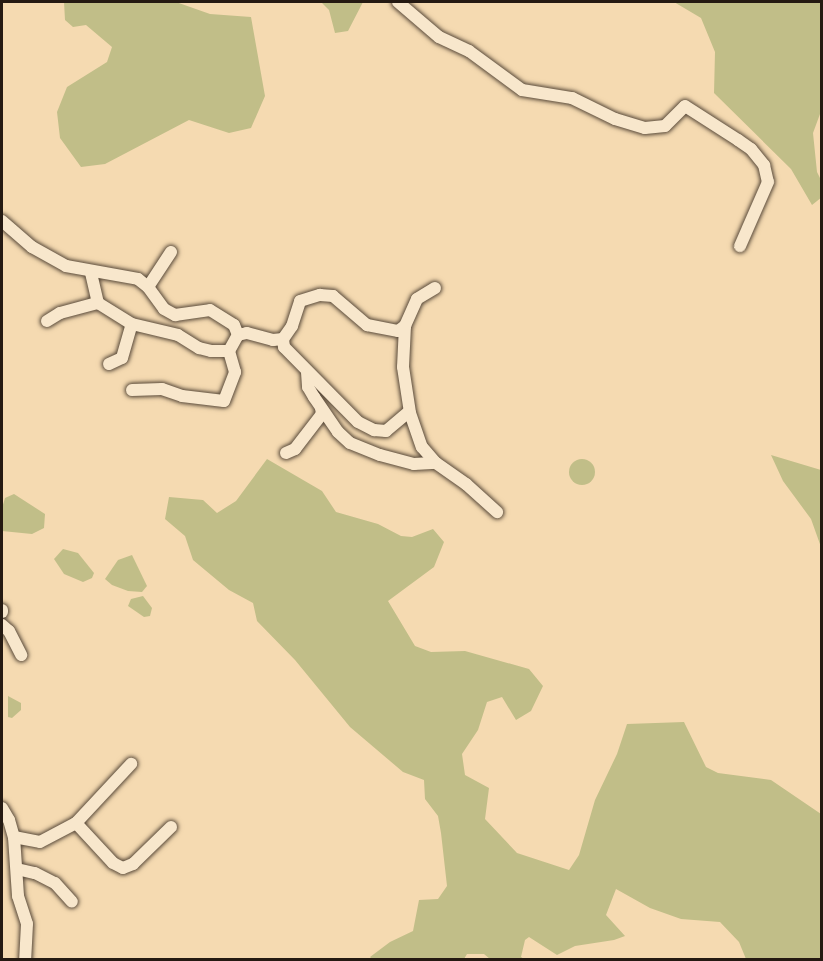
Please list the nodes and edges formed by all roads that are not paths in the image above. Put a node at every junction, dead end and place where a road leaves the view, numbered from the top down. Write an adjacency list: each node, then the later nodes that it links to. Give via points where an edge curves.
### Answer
1 (398, 2): 3 (street, via 440,37 469,51 522,90 572,98 615,119 645,128 665,126 686,106 751,149 765,165 768,182)
2 (2, 221): 5 (street, via 39,251 66,266)
3 (740, 246)
4 (171, 252): 6 (street)
5 (92, 273): 6 (street, via 138,279); 8 (street)
6 (148, 287): 12 (street, via 155,299 175,315 210,310 234,325)
7 (435, 288): 11 (street, via 417,300)
8 (98, 303): 9 (street, via 60,313); 10 (street)
9 (47, 321)
10 (132, 324): 14 (street, via 178,335 200,348); 15 (street, via 122,358)
11 (405, 326): 13 (street, via 398,331 367,326 333,296 320,295 300,301); 19 (street, via 403,367)
12 (238, 335): 13 (street); 14 (street)
13 (283, 339): 16 (street, via 284,347)
14 (229, 351): 17 (street, via 235,372 224,401 182,396 162,389)
15 (109, 364)
16 (307, 372): 18 (street, via 308,387); 19 (street, via 343,410 374,430 386,431)
17 (132, 390)
18 (321, 408): 20 (street, via 322,414 295,449); 21 (street, via 350,443 414,464)
19 (409, 412): 21 (street, via 422,447)
20 (286, 453)
21 (436, 463): 22 (street)
22 (498, 512)
23 (2, 626): 24 (street, via 9,631)
24 (21, 655)
25 (131, 764): 27 (street)
26 (2, 808): 29 (street)
27 (76, 823): 28 (street, via 113,863 123,868 134,864); 29 (street, via 40,842)
28 (171, 827)
29 (14, 837): 30 (street)
30 (17, 869): 31 (street, via 55,883); 32 (street, via 18,896 27,924)
31 (72, 902)
32 (25, 960)

